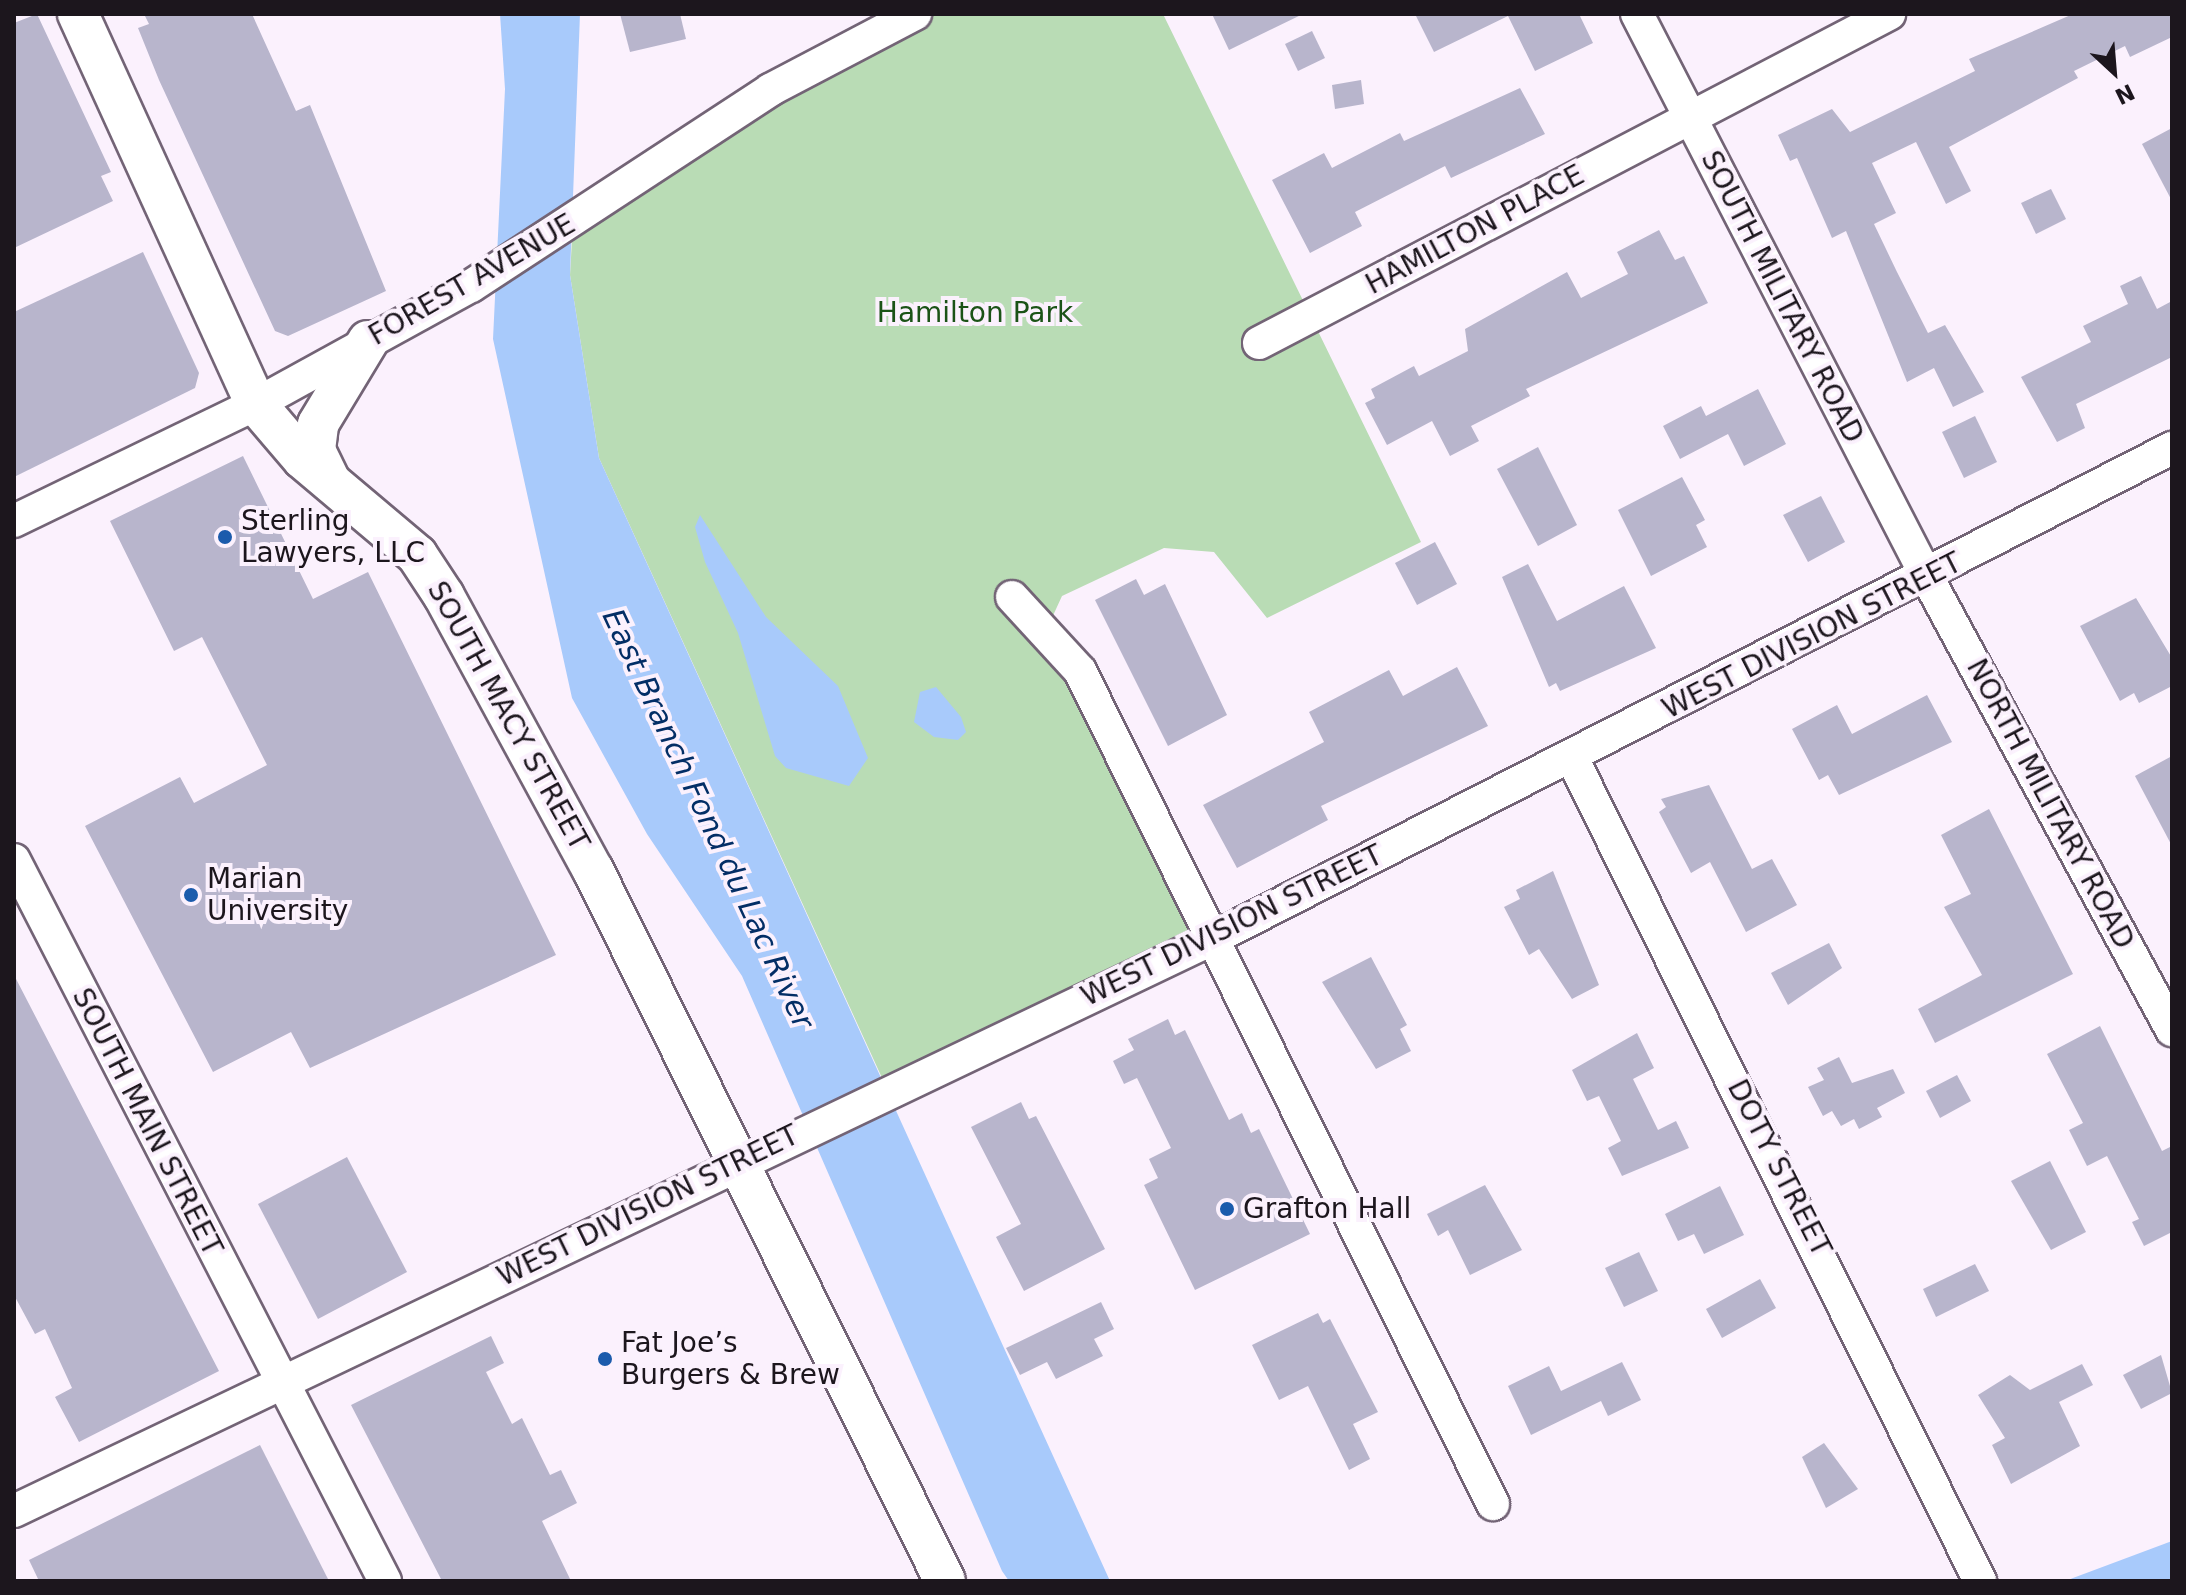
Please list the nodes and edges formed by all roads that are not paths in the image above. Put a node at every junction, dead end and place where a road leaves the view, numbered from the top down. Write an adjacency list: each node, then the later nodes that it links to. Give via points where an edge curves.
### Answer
1 (78, 14): 8 (main road, SOUTH MACY STREET)
2 (915, 14): 6 (street, FOREST AVENUE, via 770,90 487,276)
3 (1637, 14): 5 (street, SOUTH MILITARY ROAD)
4 (1889, 14): 5 (street, HAMILTON PLACE)
5 (1690, 117): 7 (street, HAMILTON PLACE); 12 (street, SOUTH MILITARY ROAD)
6 (368, 341): 8 (street, FOREST AVENUE); 10 (main road, via 318,424 315,450)
7 (1259, 343)
8 (256, 404): 10 (main road, SOUTH MACY STREET); 11 (street, FOREST AVENUE)
9 (2172, 448): 12 (street, WEST DIVISION STREET)
10 (332, 484): 19 (main road, SOUTH MACY STREET, via 409,547 444,596 593,870)
11 (14, 521)
12 (1928, 579): 14 (street, WEST DIVISION STREET); 18 (street, NORTH MILITARY ROAD)
13 (1012, 597): 17 (street, via 1080,671)
14 (1572, 758): 17 (street, WEST DIVISION STREET); 25 (street, DOTY STREET)
15 (14, 860): 16 (street, SOUTH MAIN STREET)
16 (26, 917): 20 (street, SOUTH MAIN STREET)
17 (1210, 940): 19 (street, WEST DIVISION STREET); 21 (street)
18 (2172, 1030)
19 (732, 1163): 20 (street, WEST DIVISION STREET); 24 (main road, SOUTH MACY STREET)
20 (282, 1383): 22 (street, WEST DIVISION STREET); 23 (street, SOUTH MAIN STREET)
21 (1493, 1504)
22 (14, 1511)
23 (385, 1581)
24 (945, 1581)
25 (1980, 1581)

